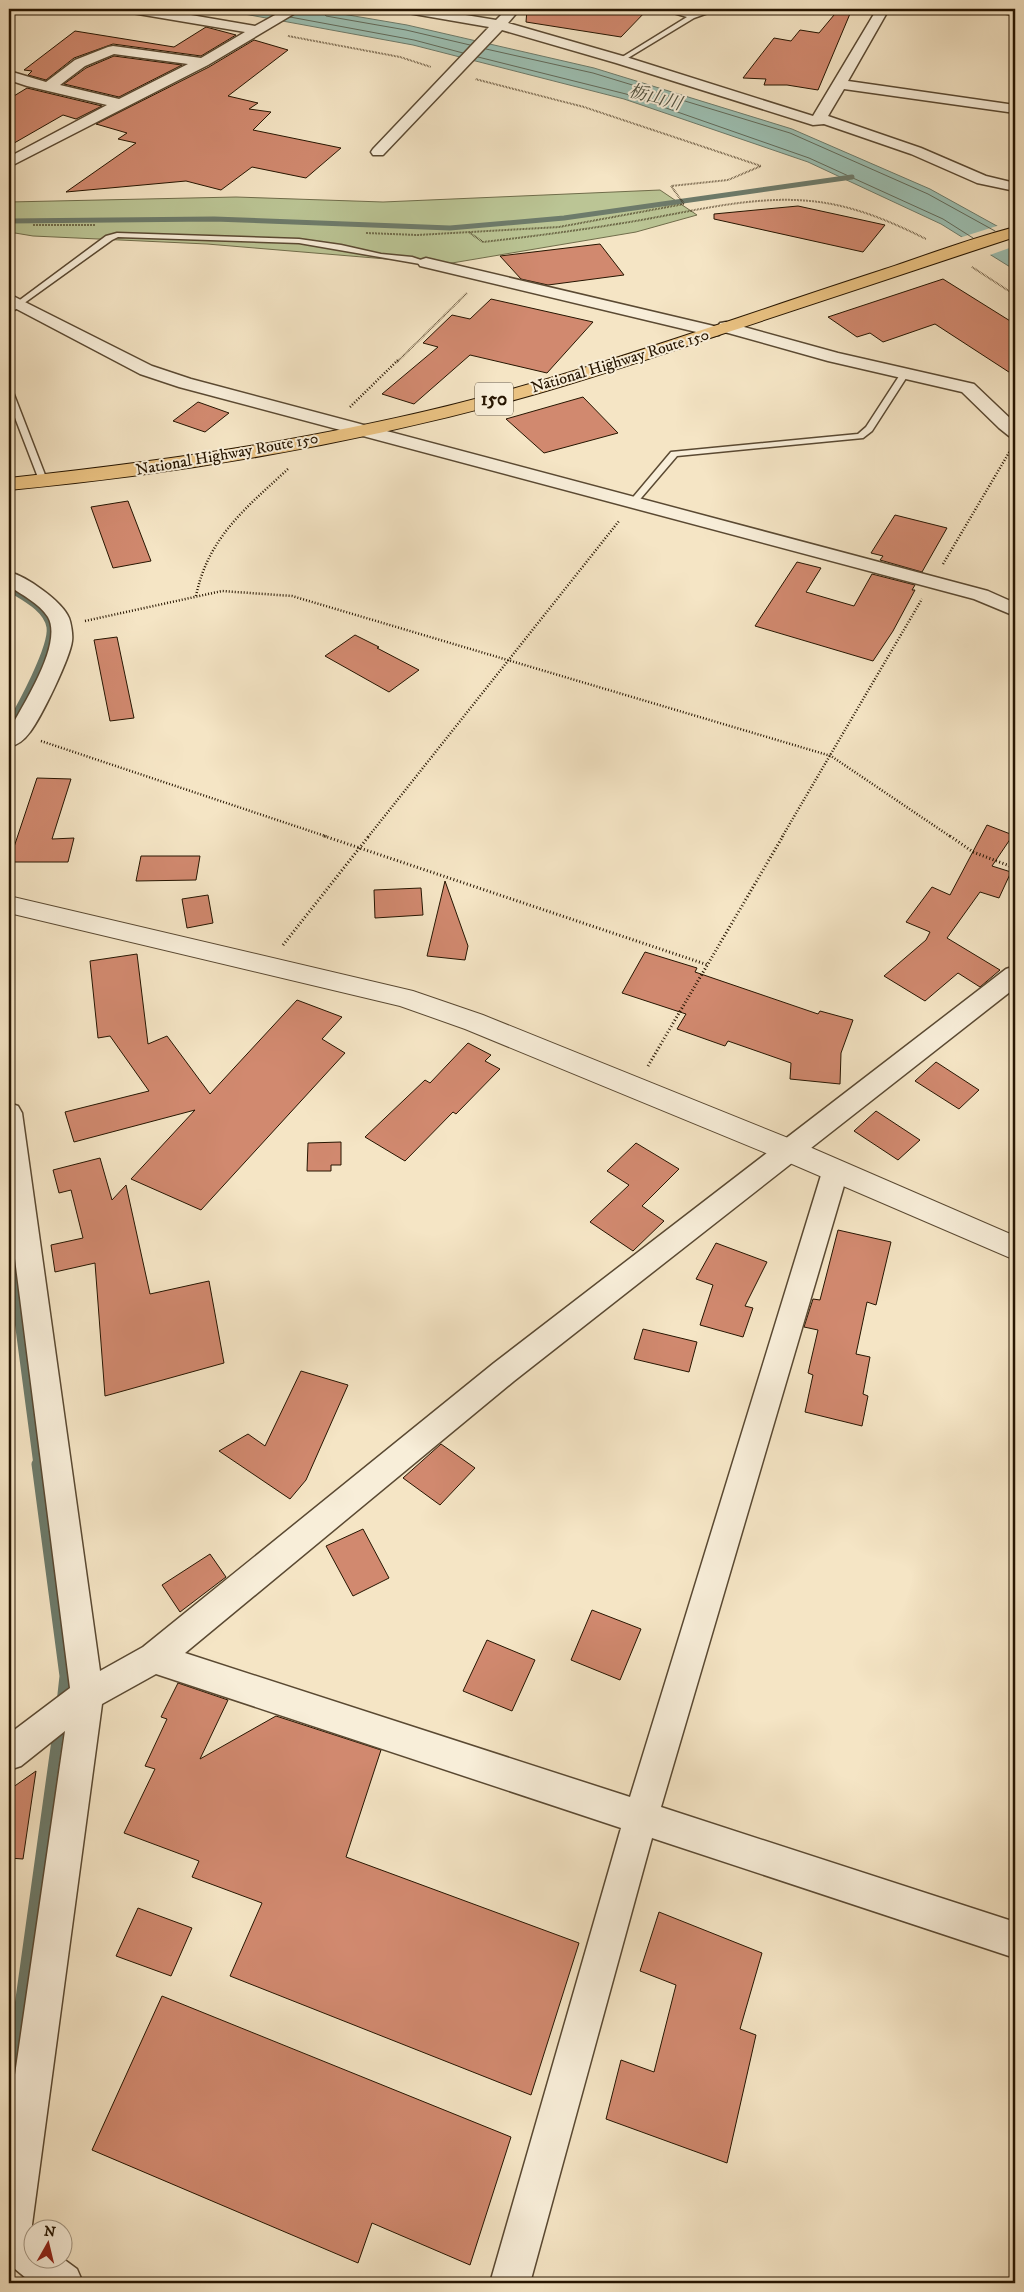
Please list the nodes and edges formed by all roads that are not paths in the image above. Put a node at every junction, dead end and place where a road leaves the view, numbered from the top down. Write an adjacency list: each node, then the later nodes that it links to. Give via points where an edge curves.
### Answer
1 (132, 9): 12 (street)
2 (295, 9): 12 (street)
3 (408, 9): 11 (street)
4 (514, 9): 11 (street)
5 (663, 9): 10 (lane)
6 (716, 9): 10 (lane)
7 (883, 9): 16 (street)
8 (1001, 9): 9 (street)
9 (1015, 11)
10 (692, 17): 13 (lane)
11 (497, 28): 13 (street); 21 (street)
12 (260, 30): 14 (street)
13 (621, 60): 20 (street, via 818,122)
14 (203, 62): 17 (street, via 114,50 80,63); 18 (street)
15 (9, 75): 17 (street)
16 (839, 84): 19 (street); 20 (street)
17 (49, 87): 18 (street)
18 (121, 104): 22 (street)
19 (1015, 109)
20 (819, 118): 23 (street, via 916,151 982,180)
21 (378, 152)
22 (9, 163)
23 (1015, 187)
24 (1015, 232): 27 (highway, National Highway Route 150 / 150)
25 (426, 263): 26 (lane, via 299,241 117,235); 27 (street)
26 (12, 305): 30 (street, via 146,370 243,400)
27 (719, 329): 28 (street); 30 (highway, National Highway Route 150 / 150, via 510,395)
28 (906, 372): 31 (street, via 968,388); 34 (lane, via 869,430 860,436 674,454)
29 (9, 392): 32 (lane)
30 (364, 429): 32 (highway, National Highway Route 150 / 150, via 203,460); 34 (street)
31 (1015, 432)
32 (43, 480): 33 (highway, National Highway Route 150 / 150)
33 (9, 484)
34 (634, 502): 36 (street, via 982,595)
35 (9, 578): 37 (street, via 44,601 59,618 62,640 53,667 22,728)
36 (1015, 610)
37 (13, 736)
38 (9, 905): 41 (street, via 404,998 474,1022)
39 (1015, 975): 41 (street)
40 (9, 1113): 45 (street)
41 (788, 1150): 42 (street); 44 (street, via 504,1372)
42 (835, 1172): 43 (street); 47 (street)
43 (1015, 1248)
44 (154, 1658): 45 (street); 47 (street)
45 (87, 1695): 46 (street); 49 (street, via 10,2240)
46 (9, 1754)
47 (641, 1817): 48 (street); 52 (street)
48 (1015, 1940)
49 (22, 2250)
50 (47, 2270): 51 (street)
51 (63, 2283)
52 (510, 2283)

